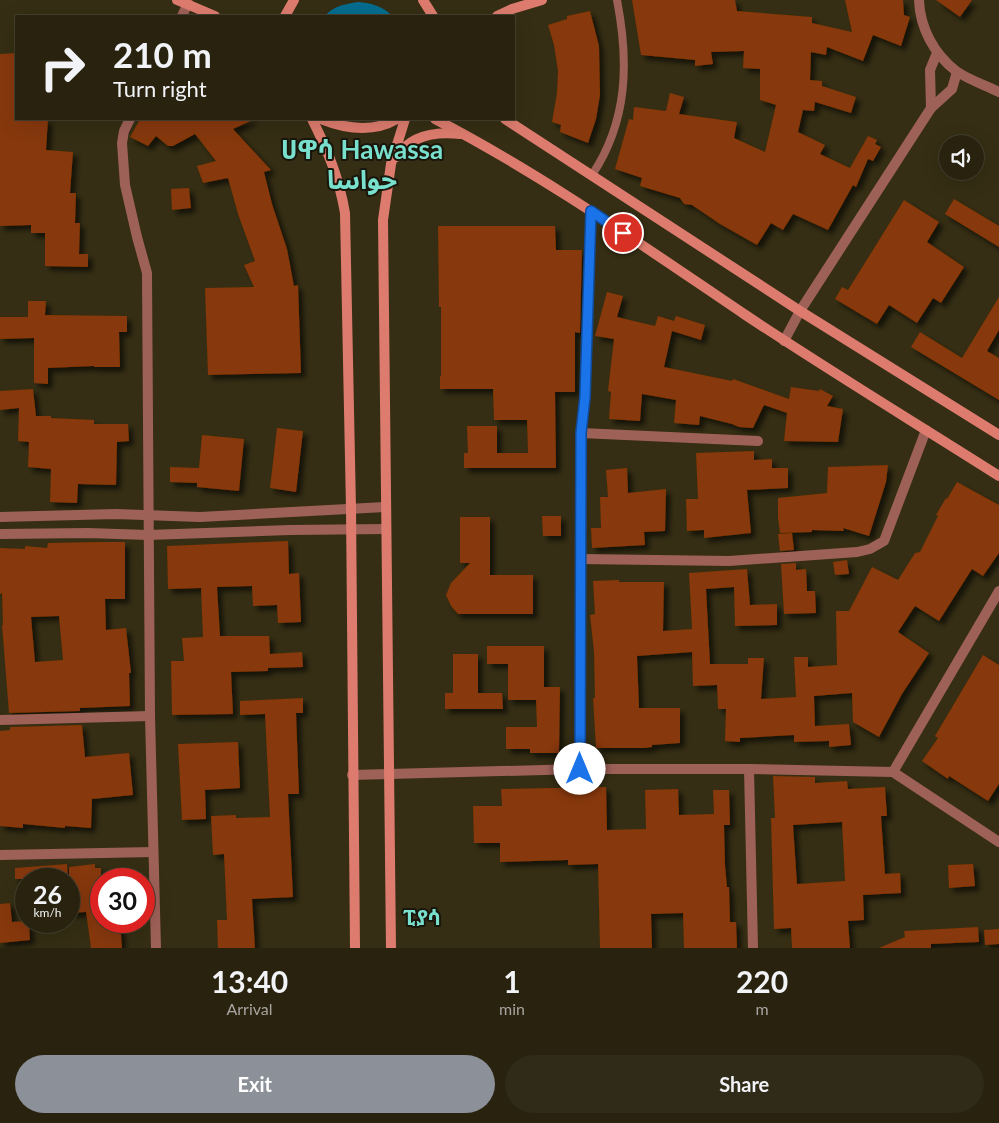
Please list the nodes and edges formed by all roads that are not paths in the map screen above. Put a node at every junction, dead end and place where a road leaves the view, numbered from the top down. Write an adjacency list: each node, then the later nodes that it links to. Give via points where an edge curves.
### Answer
1 (177, 0): 7 (main road)
2 (294, 0): 10 (main road)
3 (423, 0): 11 (main road)
4 (542, 0): 12 (main road)
5 (618, 0): 26 (lane, via 625,52 624,83 610,141)
6 (919, 0): 13 (street, via 919,12)
7 (188, 4): 8 (street); 9 (main road)
8 (182, 15)
9 (213, 15)
10 (286, 15)
11 (432, 15)
12 (499, 15)
13 (937, 53): 14 (street); 16 (street, via 930,70)
14 (957, 72): 15 (street); 16 (street, via 952,88)
15 (999, 92)
16 (931, 108): 28 (street)
17 (130, 120): 37 (street, via 122,143 124,185 147,273)
18 (312, 120): 36 (main road, via 341,187 345,213)
19 (324, 120): 20 (main road, via 349,128 379,126)
20 (394, 120)
21 (405, 120): 25 (main road)
22 (437, 120): 24 (main road)
23 (507, 120): 26 (main road)
24 (465, 135): 25 (main road, via 438,133 421,136 401,149); 27 (main road)
25 (391, 164): 35 (main road, via 384,220)
26 (592, 175): 28 (main road)
27 (591, 211): 29 (main road); 31 (street)
28 (800, 312): 29 (street); 32 (main road)
29 (784, 341): 30 (main road)
30 (926, 430): 34 (main road); 43 (street, via 884,541 870,549 729,561)
31 (581, 433): 33 (street); 43 (street)
32 (999, 435)
33 (758, 441)
34 (999, 476)
35 (385, 507): 36 (street); 39 (main road)
36 (351, 508): 37 (street, via 236,516); 40 (main road)
37 (148, 516): 38 (street); 42 (street)
38 (0, 517)
39 (386, 529): 40 (street); 50 (main road)
40 (351, 530): 42 (street); 51 (main road)
41 (0, 534): 42 (street)
42 (148, 535): 45 (street)
43 (581, 560): 47 (street)
44 (999, 591): 49 (street)
45 (150, 716): 46 (street); 53 (street)
46 (0, 720)
47 (580, 769): 48 (street); 50 (street)
48 (749, 769): 49 (street); 58 (street)
49 (893, 772): 52 (street)
50 (388, 774): 51 (street); 57 (main road)
51 (352, 775): 56 (main road)
52 (999, 842)
53 (153, 852): 54 (street); 55 (street)
54 (0, 854)
55 (156, 948)
56 (355, 948)
57 (391, 948)
58 (753, 948)

